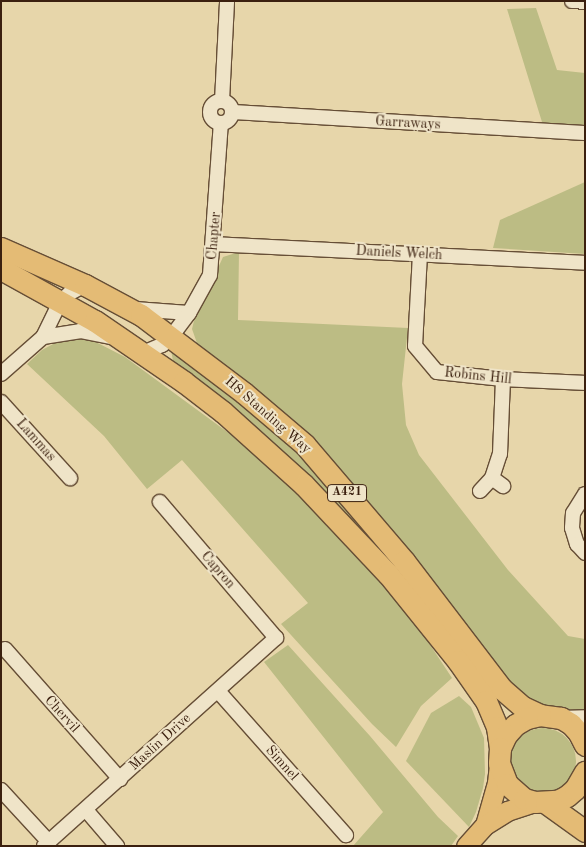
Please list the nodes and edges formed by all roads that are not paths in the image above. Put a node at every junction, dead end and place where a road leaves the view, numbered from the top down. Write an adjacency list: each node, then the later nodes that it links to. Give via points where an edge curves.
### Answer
1 (227, 1): 4 (street)
2 (572, 1): 3 (street)
3 (585, 2)
4 (222, 101): 5 (street); 6 (street, via 212,106 210,113 215,121)
5 (232, 112): 6 (street, via 227,121); 7 (street, Garraways)
6 (221, 123): 8 (street, Chapter)
7 (585, 133)
8 (214, 244): 10 (street, Daniels Welch); 15 (street, Chapter, via 210,275)
9 (1, 248): 13 (highway, H8 Standing Way / A421, via 44,267)
10 (420, 254): 11 (street, Daniels Welch); 20 (street, Robins Hill, via 415,346 437,372)
11 (585, 263)
12 (1, 269): 13 (highway, H8 Standing Way / A421)
13 (72, 293): 14 (highway, H8 Standing Way / A421, via 110,298); 16 (highway, H8 Standing Way / A421); 17 (street)
14 (138, 311): 15 (street); 18 (highway, H8 Standing Way / A421)
15 (189, 313): 18 (street, Chapter)
16 (93, 327): 17 (street); 18 (highway, H8 Standing Way / A421)
17 (43, 337): 19 (street)
18 (145, 344): 30 (highway, H8 Standing Way / A421, via 184,382 223,412 304,485); 30 (highway, H8 Standing Way / A421, via 244,393 305,445 404,561)
19 (1, 374)
20 (503, 378): 21 (street, Robins Hill); 24 (street, via 498,482)
21 (585, 383)
22 (1, 402): 23 (street, Lammas)
23 (70, 478)
24 (480, 491)
25 (585, 494): 27 (street, via 573,513 572,528 577,544)
26 (160, 502): 28 (street, Capron)
27 (585, 553)
28 (276, 638): 32 (street, Maslin Drive)
29 (5, 649): 37 (street, Chervil)
30 (465, 656): 31 (highway, H8 Standing Way / A421)
31 (490, 689): 33 (highway, H8 Standing Way / A421, via 502,689 523,707); 36 (highway, H8 Standing Way / A421)
32 (218, 691): 37 (street, Maslin Drive); 44 (street, Simnel)
33 (550, 717): 34 (street); 35 (highway, A421, via 579,733); 36 (highway, via 527,718 515,725 506,735)
34 (585, 718)
35 (585, 745)
36 (500, 755): 40 (highway, A421, via 507,784 519,796); 42 (main road, via 495,791)
37 (120, 778): 41 (street, Maslin Drive)
38 (584, 779): 40 (highway, via 567,796)
39 (1, 790): 45 (street)
40 (541, 803): 42 (main road, via 507,811); 43 (highway, A421)
41 (86, 810): 45 (street, Maslin Drive); 46 (street)
42 (484, 826): 47 (main road)
43 (585, 831)
44 (346, 835)
45 (46, 844)
46 (117, 846)
47 (466, 846)

